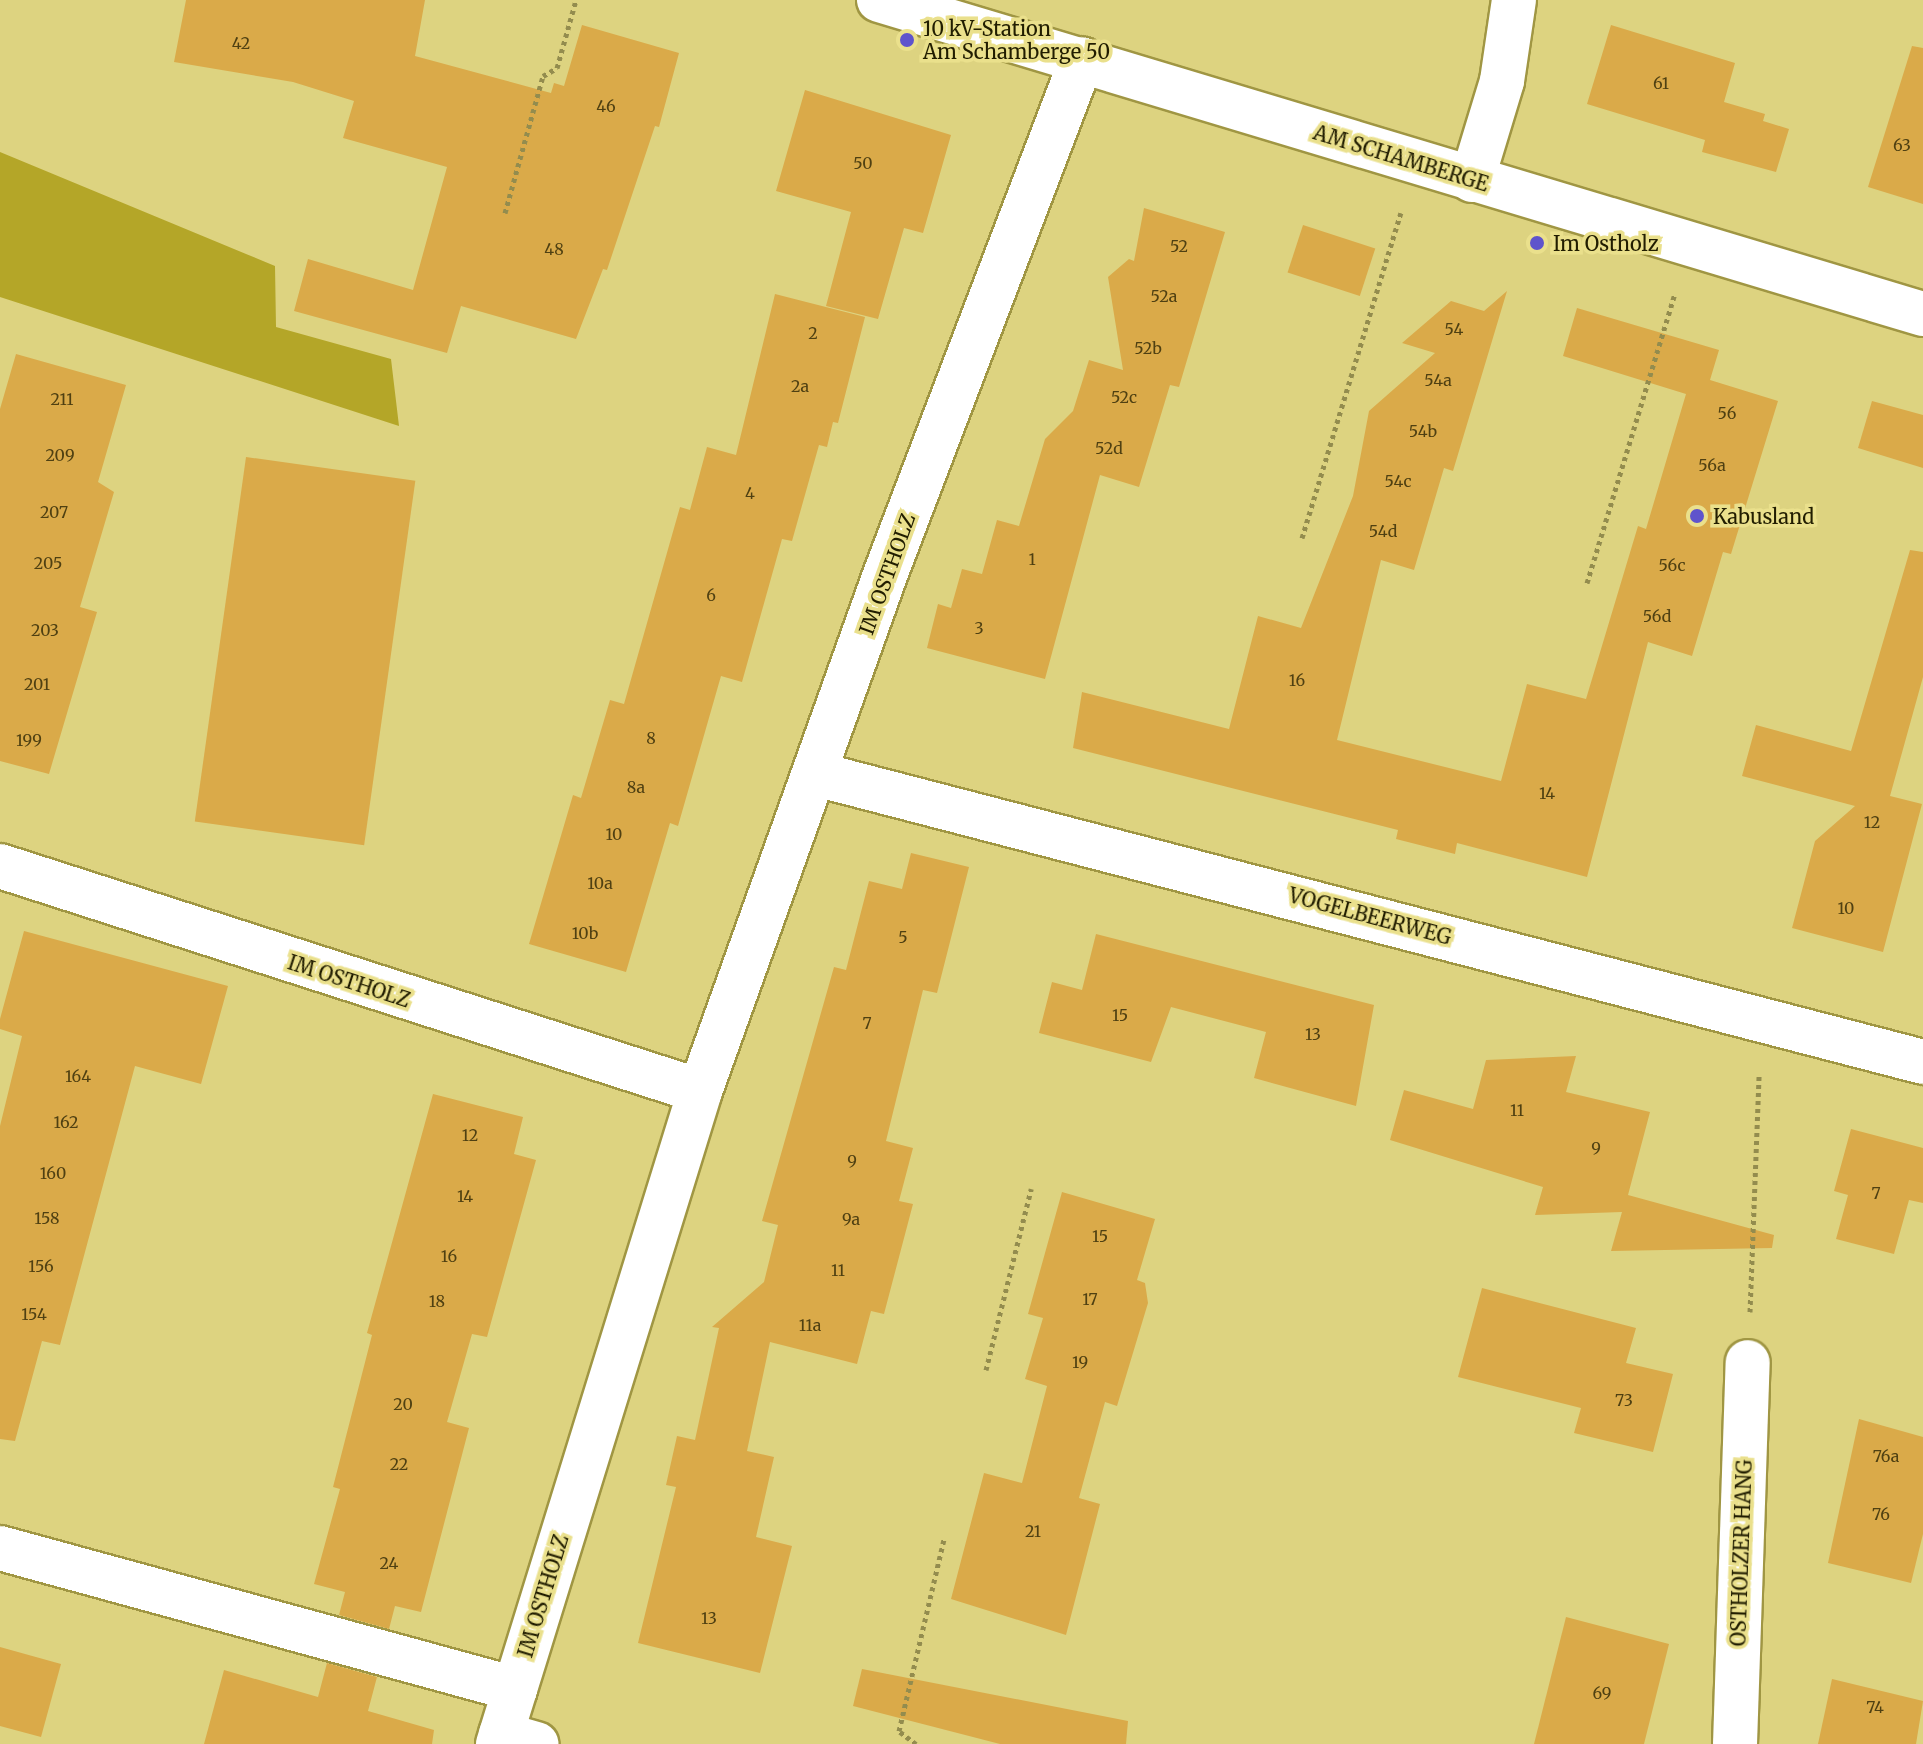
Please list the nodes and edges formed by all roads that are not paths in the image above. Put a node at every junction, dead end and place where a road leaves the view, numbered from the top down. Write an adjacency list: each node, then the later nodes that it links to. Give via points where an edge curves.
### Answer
1 (879, 0): 3 (street, AM SCHAMBERGE)
2 (1514, 0): 4 (street, via 1502,81)
3 (1082, 59): 4 (street, AM SCHAMBERGE); 6 (street, IM OSTHOLZ, via 885,575)
4 (1472, 180): 5 (street, AM SCHAMBERGE)
5 (1923, 314)
6 (816, 774): 8 (street, VOGELBEERWEG); 9 (street, IM OSTHOLZ)
7 (0, 866): 9 (street, IM OSTHOLZ)
8 (1923, 1062)
9 (700, 1091): 12 (street, IM OSTHOLZ)
10 (1748, 1362): 14 (street, OSTHOLZER HANG)
11 (0, 1548): 12 (street)
12 (515, 1689): 13 (street, IM OSTHOLZ)
13 (512, 1741)
14 (1735, 1744)

